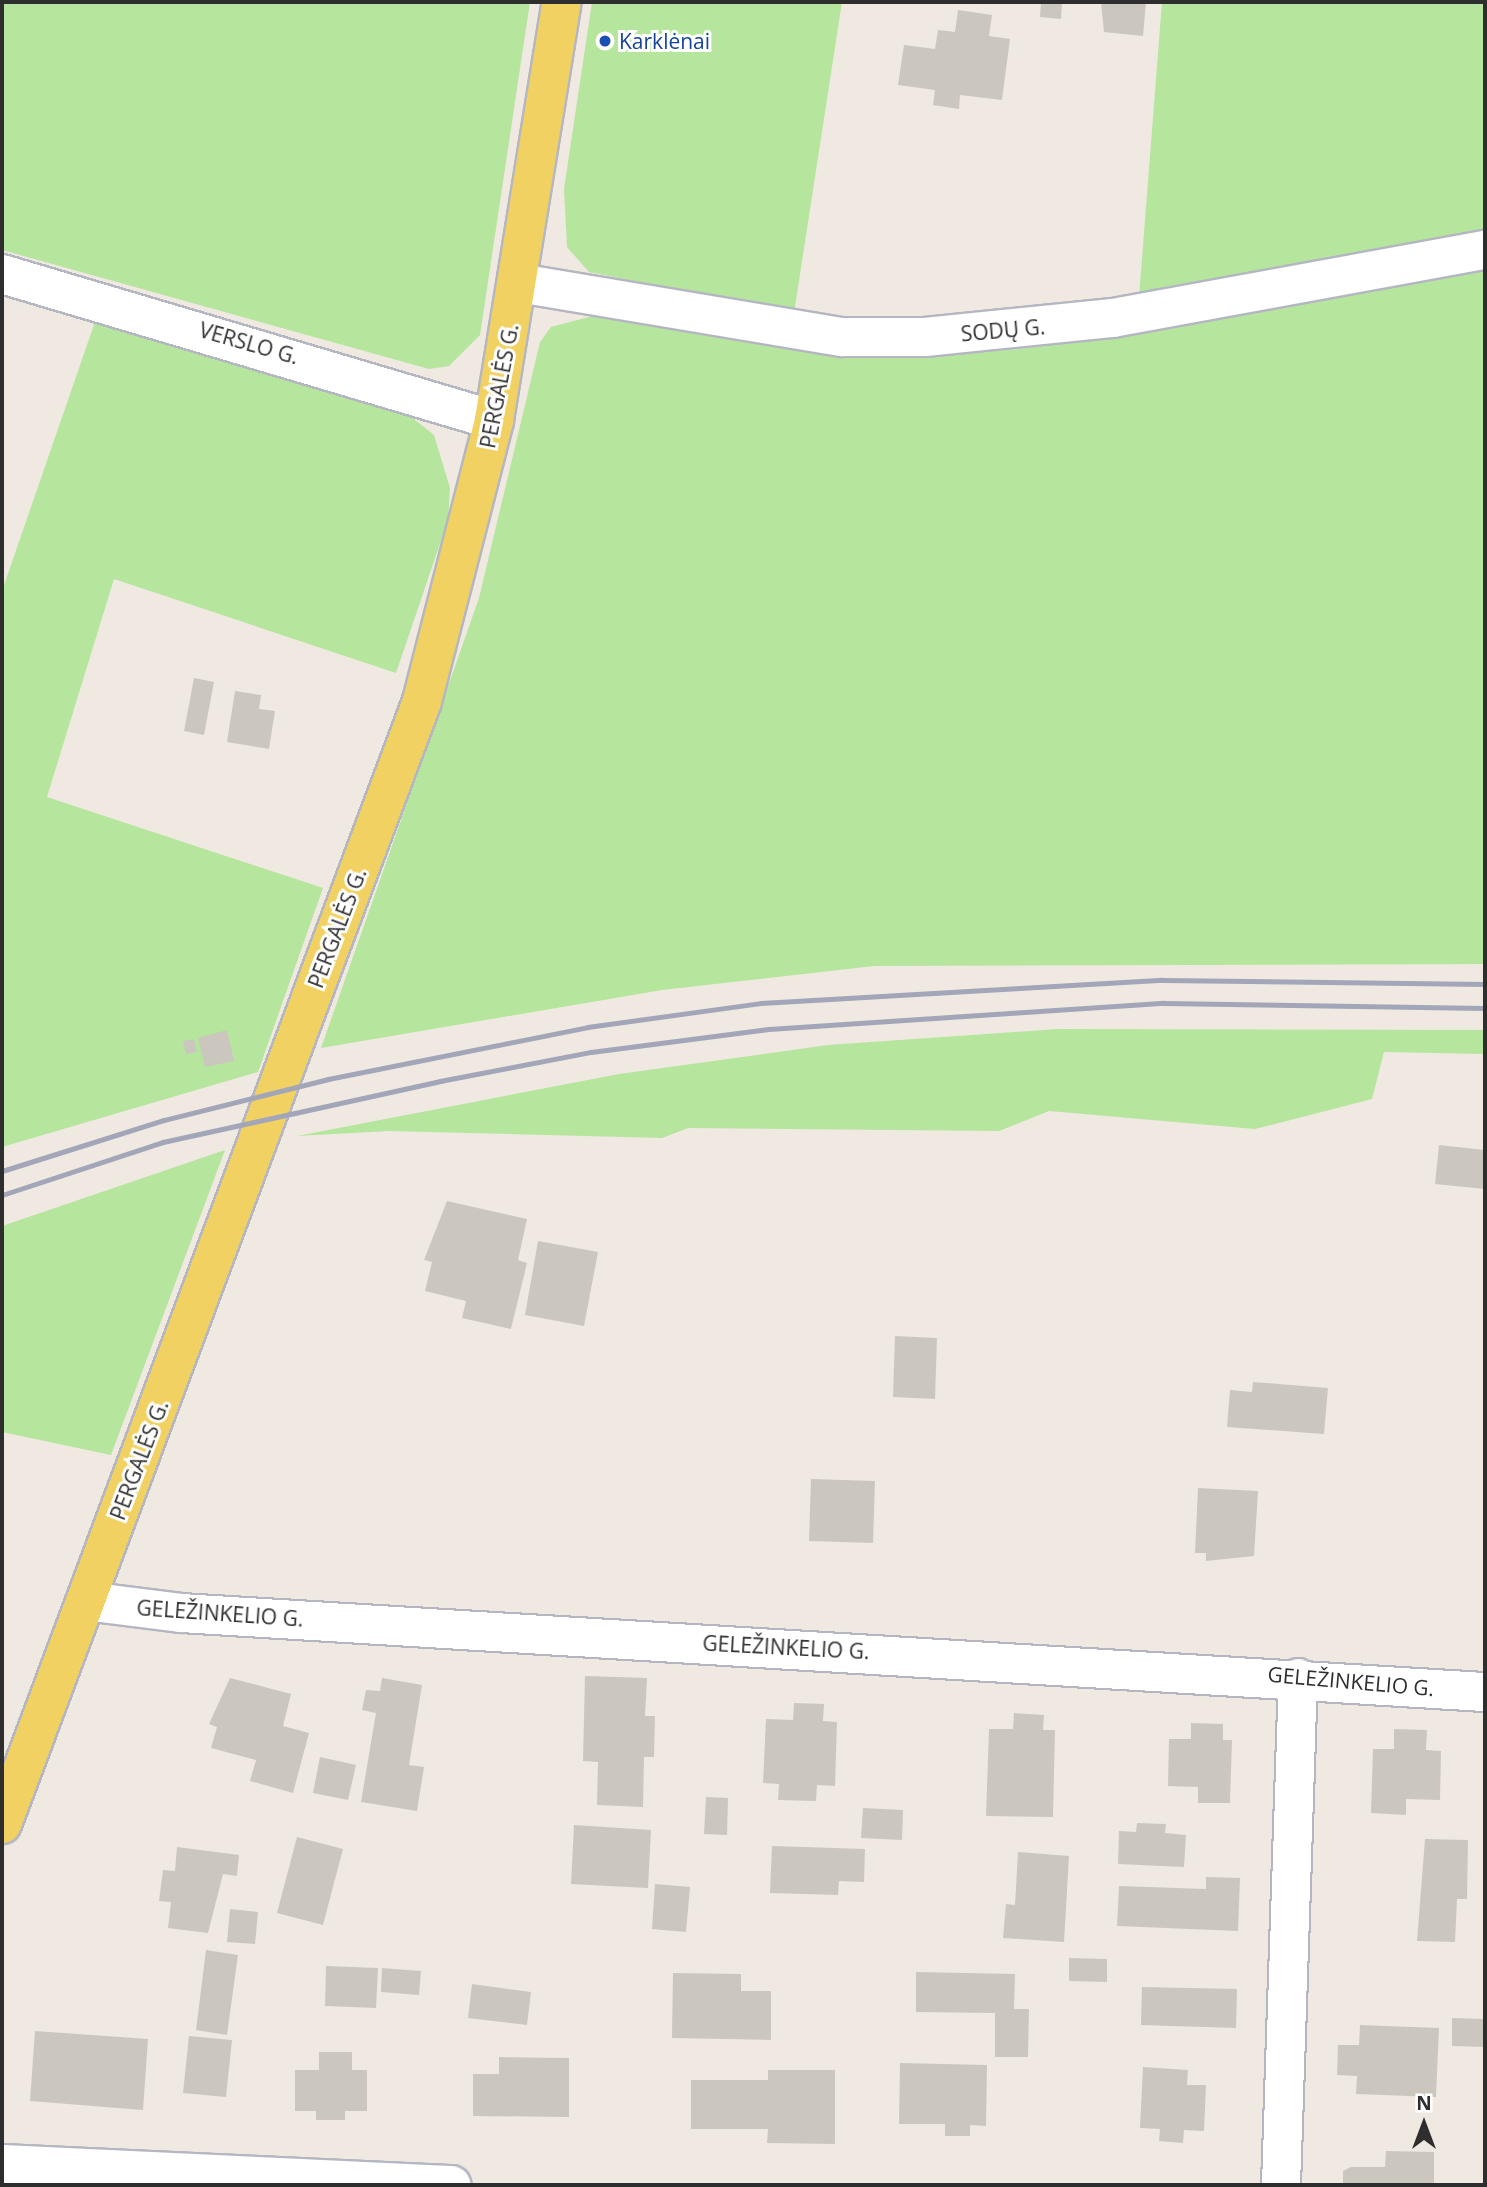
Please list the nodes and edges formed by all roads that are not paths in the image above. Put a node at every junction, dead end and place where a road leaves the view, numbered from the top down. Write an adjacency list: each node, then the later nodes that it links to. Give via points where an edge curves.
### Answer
1 (562, 2): 4 (main road, PERGALĖS G.)
2 (1485, 250): 4 (street, SODŲ G., via 1114,318 925,337 843,337)
3 (2, 274): 5 (street, VERSLO G.)
4 (519, 282): 5 (main road, PERGALĖS G.)
5 (494, 419): 6 (main road, PERGALĖS G., via 422,701)
6 (86, 1601): 7 (street, GELEŽINKELIO G., via 181,1613); 9 (main road, PERGALĖS G.)
7 (1298, 1678): 8 (street, GELEŽINKELIO G.); 12 (street)
8 (1485, 1692)
9 (2, 1824)
10 (2, 2164): 11 (street)
11 (452, 2185)
12 (1280, 2185)

